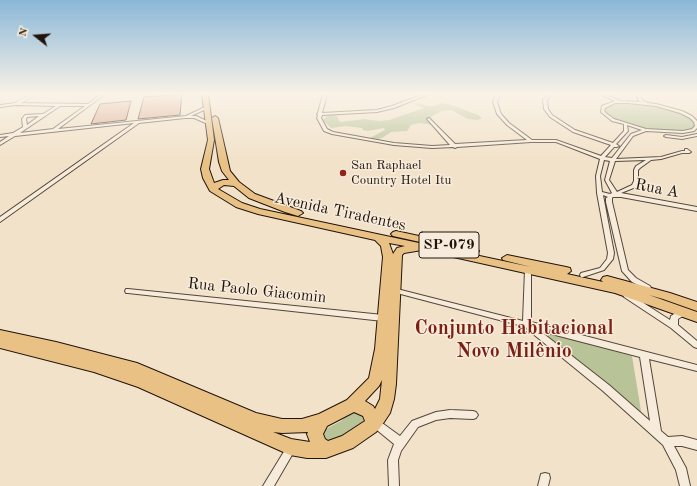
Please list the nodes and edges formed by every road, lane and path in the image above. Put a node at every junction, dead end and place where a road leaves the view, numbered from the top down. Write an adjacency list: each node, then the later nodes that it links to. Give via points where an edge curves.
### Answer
1 (26, 117): 17 (street)
2 (41, 117): 17 (street)
3 (73, 117): 18 (street)
4 (185, 117): 13 (street); 14 (street)
5 (208, 117): 14 (main road)
6 (214, 117): 33 (main road, Avenida Tiradentes / SP-079, via 223,162)
7 (319, 117): 27 (street, via 325,130 332,133 406,146)
8 (501, 117): 24 (street)
9 (552, 117): 26 (street, via 574,131)
10 (609, 117): 15 (street)
11 (690, 117): 16 (street)
12 (430, 119): 27 (street)
13 (138, 122): 18 (street); 43 (street)
14 (209, 123): 37 (main road, via 211,140 206,173)
15 (625, 125): 19 (street); 26 (street, via 626,131)
16 (697, 125): 20 (street, via 693,130 684,132)
17 (25, 127): 21 (street)
18 (54, 130): 21 (street)
19 (646, 130): 20 (street); 28 (street, via 632,135)
20 (652, 131): 22 (street, via 682,138)
21 (14, 134): 23 (street); 25 (street)
22 (697, 135)
23 (0, 136)
24 (530, 141): 27 (street); 30 (street, via 556,141)
25 (0, 144)
26 (614, 145): 28 (street); 30 (street)
27 (455, 146)
28 (622, 148): 32 (street)
29 (687, 151): 31 (street)
30 (602, 158): 32 (street); 35 (street)
31 (650, 159): 32 (street); 34 (street, via 638,167)
32 (613, 160): 36 (street, via 607,180)
33 (236, 184): 37 (main road, via 223,182); 50 (main road, Avenida Tiradentes / SP-079, via 252,196 288,210)
34 (634, 184): 36 (street, via 622,188); 38 (street)
35 (599, 185): 36 (street); 39 (street)
36 (610, 185): 38 (street); 40 (street, via 615,193)
37 (213, 188): 44 (main road, Avenida Tiradentes / SP-079, via 232,201 258,211)
38 (623, 192): 40 (street); 41 (street)
39 (600, 193): 40 (street, Rua A); 47 (street)
40 (611, 196): 41 (street, Rua A, via 621,195); 48 (street, via 609,202)
41 (637, 199): 42 (street, Rua A)
42 (697, 210)
43 (0, 220)
44 (382, 241): 45 (main road, Avenida Tiradentes / SP-079); 46 (main road, via 391,248); 51 (main road, via 388,257)
45 (422, 247): 46 (main road); 49 (main road, Avenida Tiradentes / SP-079)
46 (401, 250): 51 (main road, via 397,255)
47 (611, 256): 48 (street); 50 (street, via 602,269)
48 (621, 258): 54 (street, via 625,271 634,280)
49 (528, 270): 52 (main road, Avenida Tiradentes / SP-079); 59 (street)
50 (583, 275): 54 (main road, Avenida Tiradentes / SP-079)
51 (390, 289): 58 (main road); 59 (street); 69 (main road, via 387,399)
52 (617, 290): 56 (main road, Avenida Tiradentes / SP-079); 60 (street)
53 (128, 291): 58 (street, Rua Paolo Giacomin)
54 (666, 296): 55 (main road, Avenida Tiradentes / SP-079)
55 (697, 307)
56 (684, 311): 57 (main road, Avenida Tiradentes / SP-079); 60 (street, via 674,318)
57 (697, 317)
58 (384, 318): 66 (main road, via 378,374 374,382)
59 (527, 324): 64 (street); 70 (street)
60 (674, 326): 63 (street)
61 (0, 335): 68 (main road, via 137,369 255,420 282,426 302,426)
62 (0, 343): 74 (main road, via 94,366 142,382 270,440)
63 (697, 344)
64 (644, 355): 65 (street); 70 (street)
65 (697, 368)
66 (352, 405): 68 (main road); 69 (main road, via 368,411)
67 (473, 415): 71 (street, via 436,416 416,424)
68 (322, 421): 75 (main road, via 315,434 319,444)
69 (375, 423): 71 (street); 75 (main road, via 347,442)
70 (656, 432): 72 (street)
71 (400, 442): 77 (street, via 393,460)
72 (666, 442): 73 (street, via 682,441); 78 (street, via 681,468)
73 (697, 445)
74 (292, 447): 75 (main road); 76 (street)
75 (326, 450)
76 (268, 486)
77 (394, 486)
78 (685, 486)

